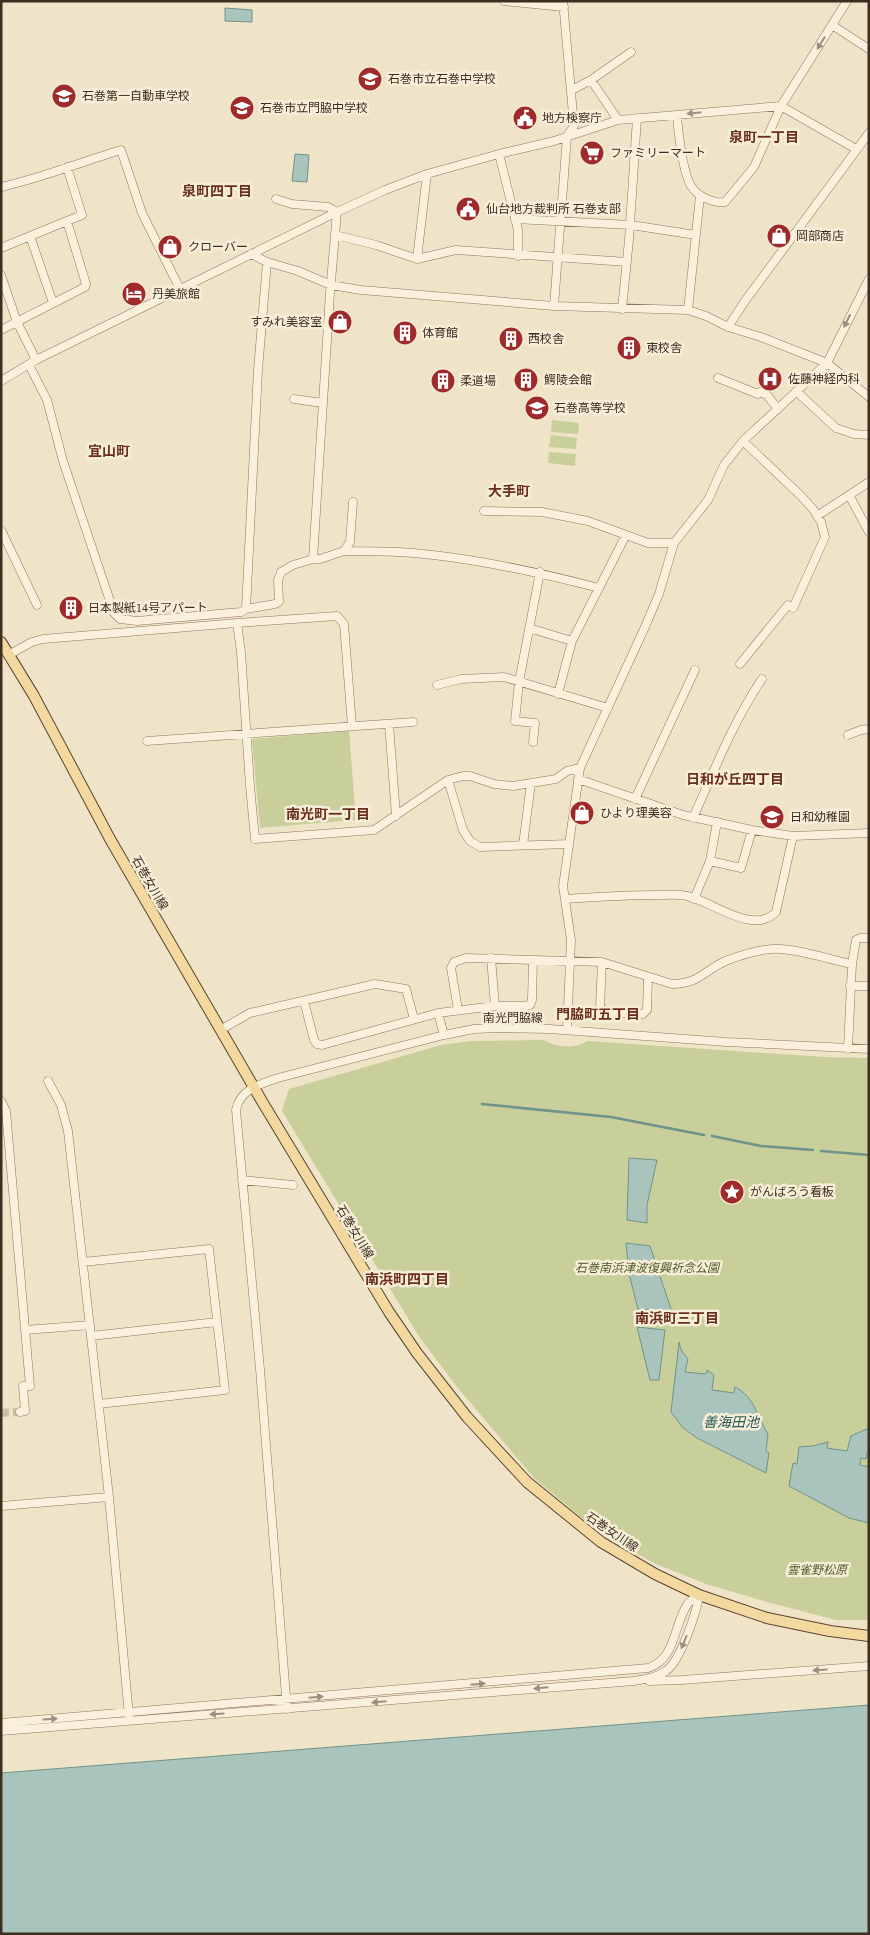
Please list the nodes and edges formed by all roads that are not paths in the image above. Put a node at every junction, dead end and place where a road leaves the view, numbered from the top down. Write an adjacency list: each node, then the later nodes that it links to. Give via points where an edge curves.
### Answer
1 (504, 1): 3 (street)
2 (847, 1): 4 (street)
3 (564, 4): 8 (street)
4 (832, 25): 5 (street); 9 (street, one-way to 9)
5 (869, 49)
6 (631, 52): 7 (street)
7 (591, 80): 8 (street); 12 (street)
8 (572, 90): 14 (street, via 574,126)
9 (781, 106): 10 (street, one-way to 10); 15 (street); 20 (street, via 754,167 725,202)
10 (677, 115): 11 (street); 20 (street, via 689,182)
11 (637, 118): 12 (street); 26 (street)
12 (618, 120): 14 (street)
13 (869, 133): 15 (street)
14 (567, 136): 16 (street); 25 (street)
15 (856, 149): 46 (street)
16 (499, 154): 18 (street); 23 (street)
17 (67, 167): 19 (street); 24 (street, via 82,215); 40 (street, via 121,150 142,213)
18 (427, 174): 22 (street); 34 (street)
19 (1, 188)
20 (700, 196): 28 (street)
21 (276, 199): 22 (street, via 292,204 328,207)
22 (337, 212): 27 (street); 31 (street)
23 (515, 219): 25 (street); 32 (street)
24 (67, 221): 29 (street); 41 (street, via 86,287)
25 (561, 221): 26 (street); 33 (street)
26 (631, 225): 28 (street); 36 (street)
27 (335, 235): 34 (street); 39 (street)
28 (696, 235): 44 (street)
29 (30, 236): 30 (street); 41 (street)
30 (1, 248)
31 (251, 254): 35 (street); 40 (street)
32 (518, 256): 33 (street); 34 (street, via 456,250)
33 (558, 259): 36 (street); 42 (street)
34 (417, 260)
35 (267, 262): 39 (street, via 298,270); 73 (street)
36 (627, 262): 43 (street)
37 (1, 275): 45 (street)
38 (869, 280): 49 (street, one-way to 49)
39 (331, 285): 42 (street); 55 (street)
40 (180, 289): 48 (street)
41 (53, 303): 45 (street)
42 (554, 306): 43 (street)
43 (622, 309): 44 (street)
44 (688, 310): 46 (street)
45 (17, 322): 47 (street); 48 (street)
46 (728, 327): 49 (street)
47 (1, 330)
48 (32, 363): 51 (street); 74 (street, via 47,400 63,461 114,613 120,619)
49 (827, 363): 52 (street); 53 (street)
50 (718, 378): 56 (street, via 767,395)
51 (1, 381)
52 (796, 391): 56 (street); 57 (street, via 836,428)
53 (869, 397)
54 (294, 398): 55 (street)
55 (323, 403): 69 (street)
56 (778, 409): 58 (street)
57 (869, 435)
58 (743, 442): 63 (street, via 799,494); 67 (street, via 724,465 708,500)
59 (869, 482): 60 (street)
60 (849, 495): 63 (street); 65 (street)
61 (353, 502): 68 (street, via 350,542)
62 (484, 511): 66 (street, via 542,512 588,521)
63 (817, 516): 81 (street, via 825,537 791,606)
64 (1, 530): 72 (street)
65 (869, 532)
66 (626, 535): 67 (street, via 648,543); 71 (street)
67 (674, 543): 87 (street, via 659,594)
68 (344, 551): 69 (street); 70 (street, via 399,552)
69 (314, 559): 73 (street, via 281,572 279,602)
70 (540, 572): 71 (street); 76 (street)
71 (599, 588): 78 (street)
72 (37, 605)
73 (246, 609): 74 (street)
74 (137, 621): 77 (street)
75 (237, 623): 77 (street); 90 (street, via 336,616 344,624); 92 (street)
76 (529, 628): 78 (street); 84 (street)
77 (138, 630): 80 (street, via 43,639)
78 (572, 641): 86 (street)
79 (1, 642): 80 (main road, 石巻女川線)
80 (10, 654): 126 (main road, 石巻女川線, via 110,839)
81 (740, 664)
82 (695, 670): 100 (street)
83 (762, 679): 102 (street, via 733,729)
84 (519, 682): 85 (street, via 504,677 461,679); 86 (street); 95 (street, via 515,721 535,723)
85 (437, 685)
86 (558, 694): 87 (street)
87 (608, 708): 96 (street)
88 (414, 722): 89 (street)
89 (389, 724): 90 (street); 101 (street)
90 (352, 726): 92 (street)
91 (869, 730): 93 (street)
92 (246, 734): 94 (street); 101 (street, via 256,839 374,830)
93 (848, 735)
94 (147, 741)
95 (534, 742)
96 (580, 768): 97 (street); 99 (street, via 568,771 556,780)
97 (578, 779): 100 (street); 107 (street)
98 (448, 780): 99 (street, via 470,776 494,784 513,786); 101 (street); 108 (street, via 463,830 472,844)
99 (531, 783): 108 (street)
100 (636, 799): 102 (street)
101 (396, 816)
102 (693, 818): 103 (street)
103 (717, 822): 104 (street); 109 (street)
104 (752, 830): 106 (street); 109 (street, via 741,868)
105 (869, 833): 106 (street)
106 (793, 836): 111 (street, via 776,912 772,916 750,920)
107 (569, 844): 108 (street); 110 (street, via 563,878)
108 (523, 845)
109 (710, 861): 111 (street)
110 (565, 899): 111 (street, via 644,895 688,896); 115 (street, via 571,940)
111 (694, 899)
112 (869, 938): 117 (street, via 856,940)
113 (491, 958): 114 (street); 122 (street); 123 (street, via 466,958 454,962 451,968)
114 (533, 960): 115 (street); 122 (street, via 530,1004)
115 (569, 961): 116 (street); 127 (street)
116 (602, 962): 118 (street); 118 (street, via 600,1007 606,1012 643,1014 647,1010)
117 (852, 964): 118 (street, via 772,949 728,960 683,984); 119 (street)
118 (648, 977)
119 (850, 986): 120 (street); 129 (street)
120 (869, 986)
121 (304, 1000): 125 (street, via 376,984 406,989); 125 (street, via 314,1040 322,1045); 126 (street, via 250,1013)
122 (495, 1006): 123 (street)
123 (458, 1010): 124 (street)
124 (438, 1013): 125 (street); 128 (street)
125 (414, 1019)
126 (220, 1030): 132 (main road, 石巻女川線)
127 (567, 1030): 128 (street, 南光門脇線, via 474,1029); 129 (street, 南光門脇線)
128 (444, 1035): 132 (street, 南光門脇線)
129 (848, 1049): 130 (street, 南光門脇線)
130 (869, 1049)
131 (48, 1081): 136 (street, via 61,1104 68,1131)
132 (254, 1087): 134 (street, via 240,1097 236,1110); 145 (main road, 石巻女川線, via 389,1312 467,1417 527,1482 574,1522 655,1574)
133 (1, 1101): 139 (street, via 6,1111)
134 (242, 1180): 135 (street); 149 (street)
135 (293, 1186)
136 (83, 1262): 137 (street, via 209,1249); 138 (street)
137 (217, 1322): 140 (street); 141 (street, via 225,1390)
138 (90, 1325): 139 (street); 140 (street)
139 (25, 1330): 142 (street, via 30,1386 23,1386 25,1411)
140 (91, 1336): 141 (street)
141 (99, 1404): 143 (street)
142 (20, 1412)
143 (109, 1497): 144 (street); 151 (street)
144 (1, 1506)
145 (699, 1596): 146 (main road, 石巻女川線, via 767,1618 830,1632); 148 (street, one-way to 148, via 696,1612 671,1667 654,1677); 149 (street, one-way to 145, via 648,1668 655,1666 669,1652 687,1604)
146 (869, 1636)
147 (869, 1666): 148 (street, one-way to 148)
148 (634, 1681): 150 (street, one-way to 150)
149 (287, 1699): 150 (street); 151 (street)
150 (287, 1710): 151 (street, one-way to 151)
151 (129, 1717): 152 (street, one-way to 151); 153 (street)
152 (1, 1723)
153 (1, 1731)

